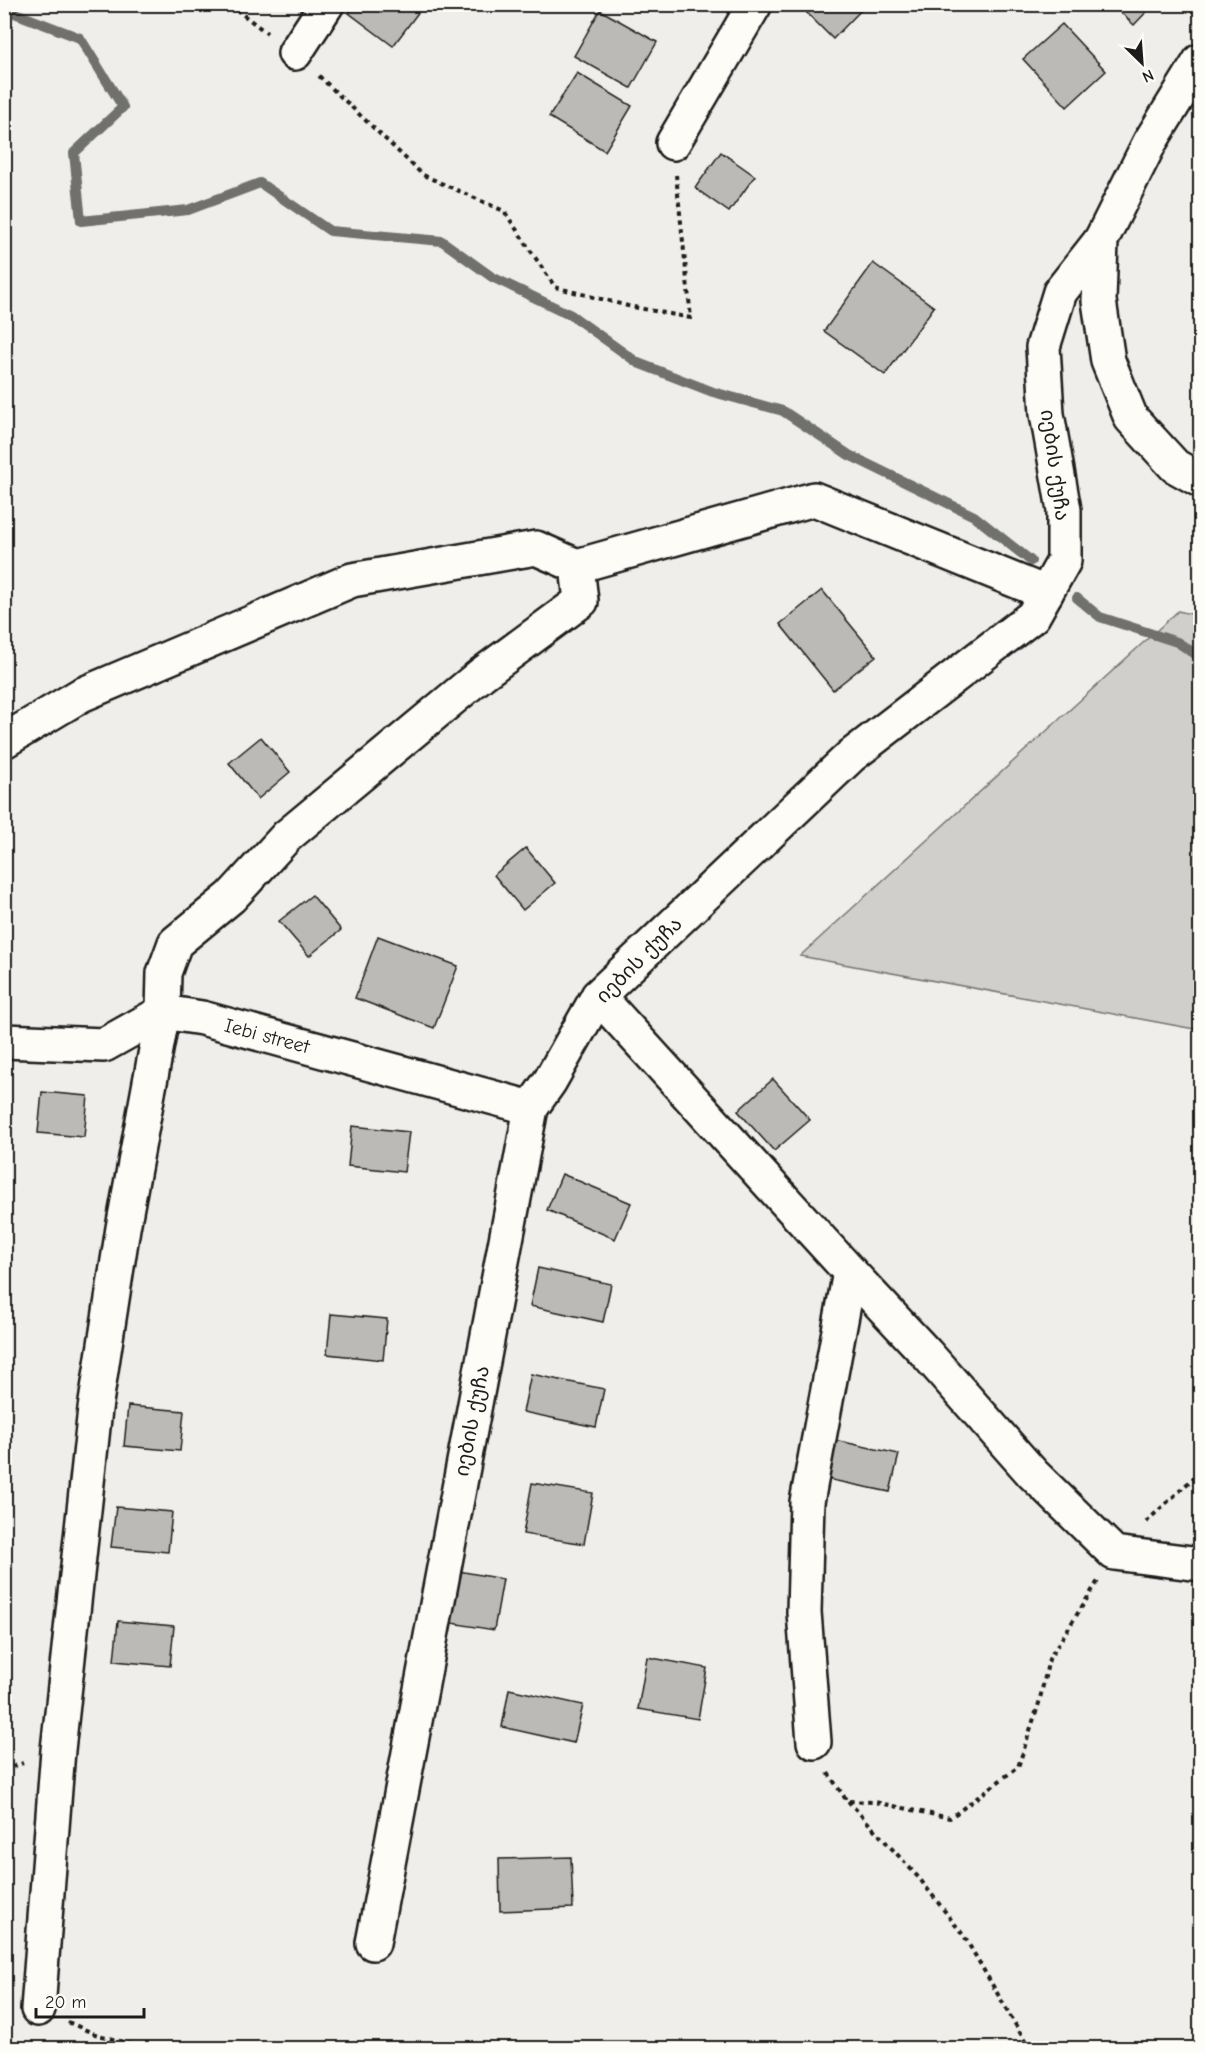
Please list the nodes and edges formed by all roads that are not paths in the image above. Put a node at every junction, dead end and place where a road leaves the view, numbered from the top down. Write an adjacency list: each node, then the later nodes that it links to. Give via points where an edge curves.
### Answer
1 (327, 4): 3 (street)
2 (755, 4): 5 (street)
3 (295, 53)
4 (1200, 61): 6 (street, via 1150,141)
5 (673, 142)
6 (1101, 240): 7 (street, via 1099,301 1108,361 1131,418 1175,466); 9 (street, იების ქუჩა, via 1060,292 1043,347 1047,414 1064,510 1064,561)
7 (1200, 480)
8 (577, 566): 9 (street, via 814,499); 10 (street, via 536,548 352,580 81,696); 12 (street, via 581,601 482,674 287,836 231,897 175,943 164,973)
9 (1046, 593): 11 (street, იების ქუჩა, via 1033,616 851,756)
10 (4, 741)
11 (598, 996): 14 (street, იების ქუჩა); 15 (street)
12 (163, 1012): 13 (street, via 104,1045); 14 (street, Iebi street, via 202,1018); 19 (street, via 95,1408 59,1739)
13 (4, 1041)
14 (531, 1108): 18 (street, იების ქუჩა)
15 (849, 1272): 16 (street, via 1033,1474 1114,1553); 17 (street, via 807,1502 804,1612)
16 (1200, 1564)
17 (814, 1742)
18 (374, 1943)
19 (38, 2009)

